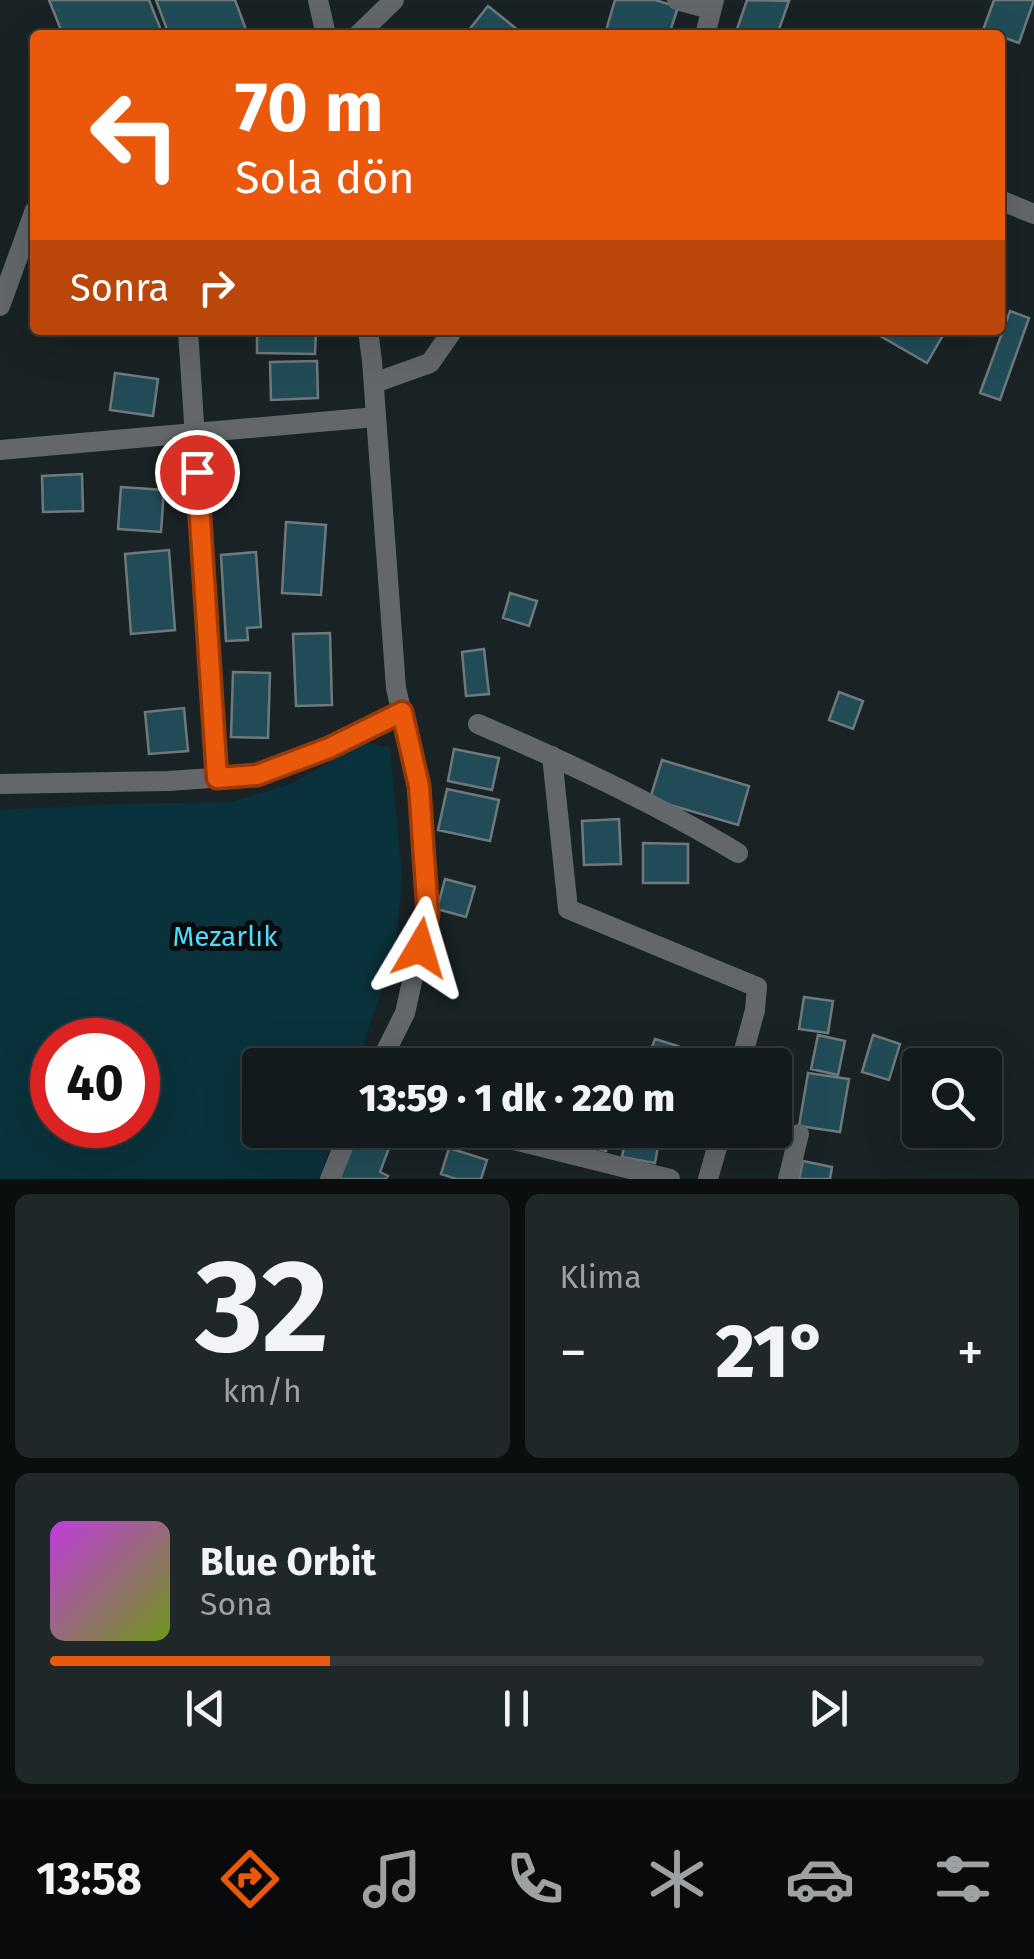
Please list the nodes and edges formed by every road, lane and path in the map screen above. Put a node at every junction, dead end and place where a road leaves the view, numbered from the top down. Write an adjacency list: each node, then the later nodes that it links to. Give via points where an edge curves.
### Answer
1 (318, 0): 5 (street)
2 (394, 0): 6 (street)
3 (677, 0): 4 (street)
4 (712, 4): 7 (street)
5 (325, 30)
6 (363, 30)
7 (706, 30)
8 (1005, 202): 9 (street)
9 (1034, 214)
10 (30, 224): 11 (street)
11 (0, 306)
12 (188, 335): 17 (street)
13 (369, 335): 15 (street)
14 (450, 335): 15 (street, via 430,363)
15 (374, 383): 16 (street)
16 (376, 416): 17 (street); 19 (street)
17 (195, 434): 18 (street); 22 (street)
18 (0, 450)
19 (402, 712): 22 (street, via 257,775); 25 (street, via 419,786 428,915 406,1013)
20 (478, 724): 21 (street)
21 (552, 756): 24 (street); 26 (street, via 568,909 757,988)
22 (217, 778): 23 (street)
23 (0, 784)
24 (738, 854)
25 (388, 1048)
26 (745, 1048)
27 (798, 1134): 34 (street)
28 (343, 1148): 31 (street)
29 (546, 1148): 32 (street)
30 (717, 1148): 33 (street)
31 (330, 1179)
32 (670, 1179)
33 (708, 1179)
34 (788, 1179)

